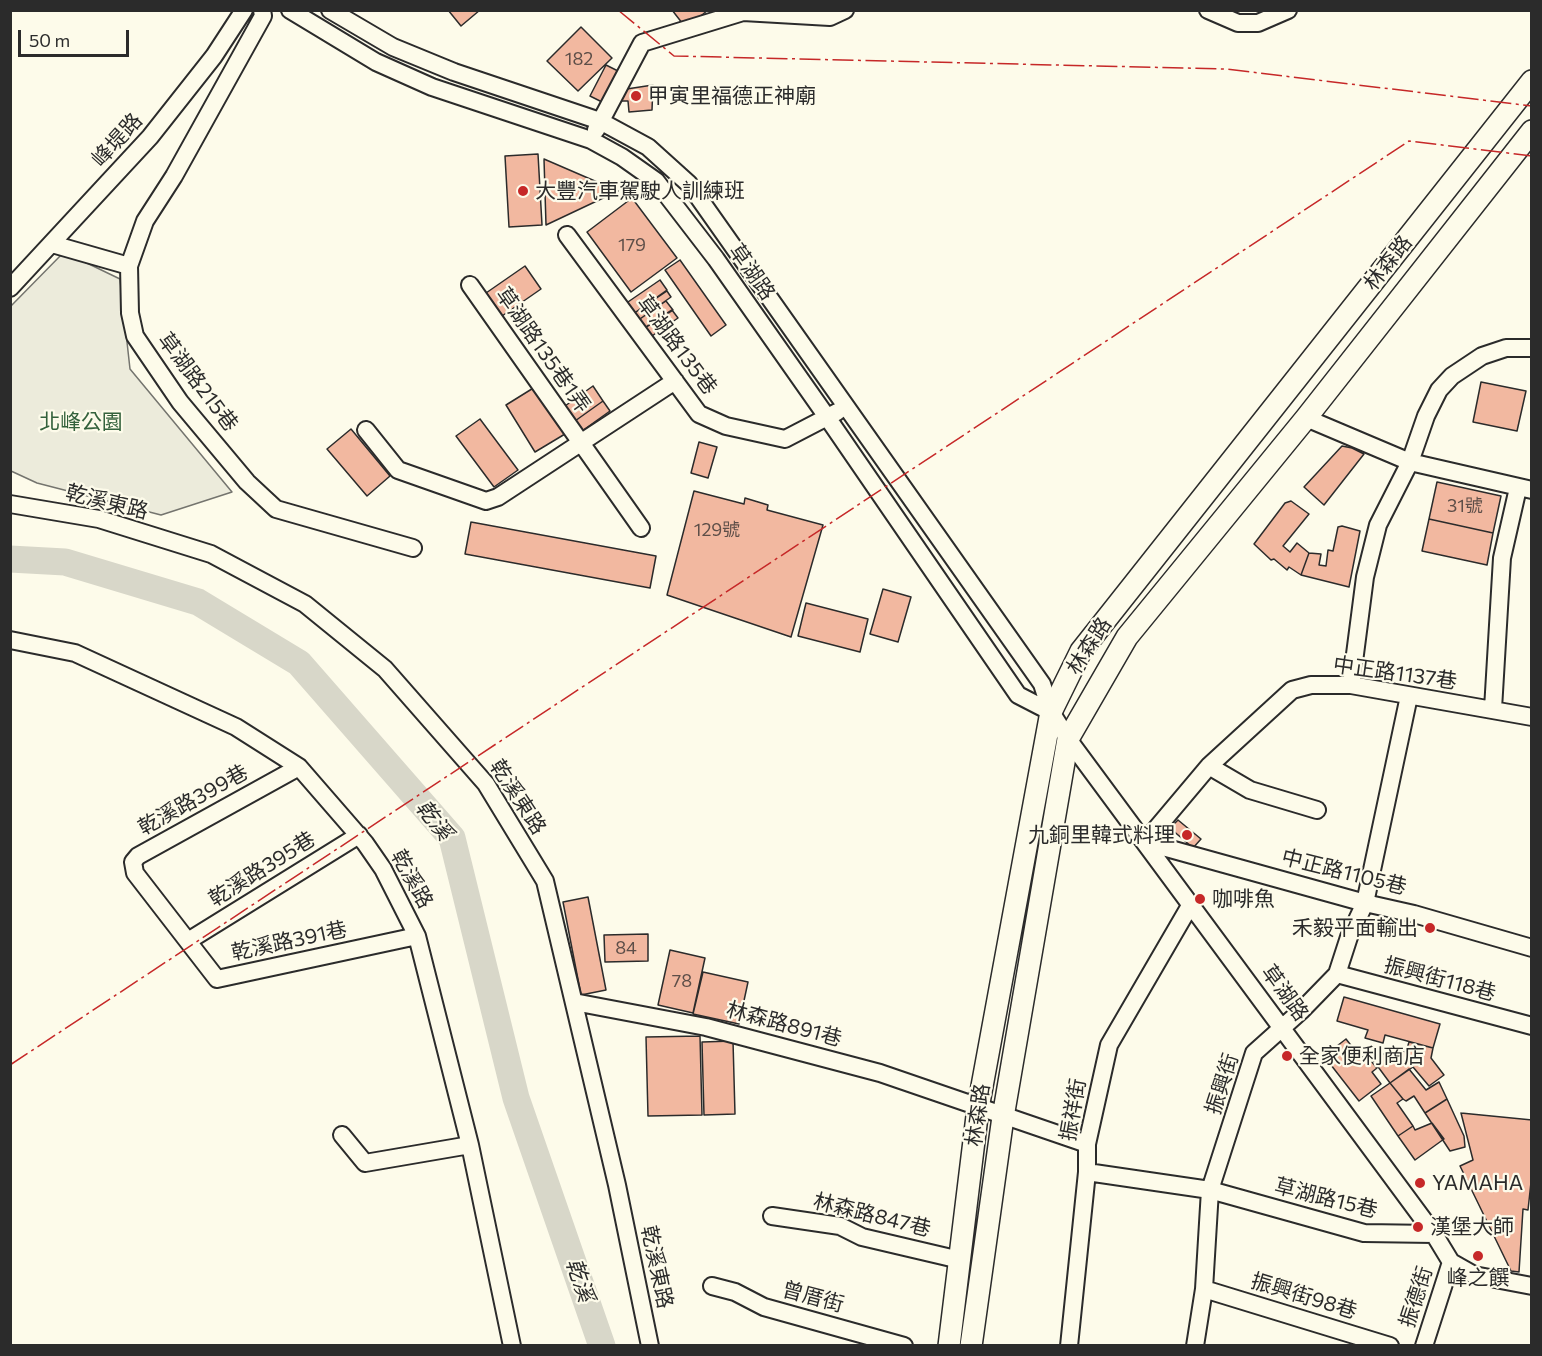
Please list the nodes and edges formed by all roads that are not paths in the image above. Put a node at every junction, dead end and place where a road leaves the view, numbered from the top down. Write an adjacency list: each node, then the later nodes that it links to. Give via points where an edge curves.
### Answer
1 (244, 10): 13 (street, 峰堤路, via 214,56 150,137)
2 (262, 10): 14 (street, 草湖路215巷, via 263,16 252,36 145,221)
3 (290, 10): 11 (street, 草湖路, via 376,62 432,87)
4 (330, 10): 9 (street, 草湖路, via 393,47 454,72)
5 (845, 10): 9 (street, via 830,17 743,12 642,43)
6 (1208, 10): 7 (street, via 1238,23 1258,23)
7 (1288, 10)
8 (1532, 81): 33 (main road, 林森路, via 1081,651)
9 (600, 121): 11 (street); 19 (street, 草湖路, via 648,147 689,184)
10 (1532, 131): 21 (main road, 林森路)
11 (591, 140): 20 (street, 草湖路, via 656,181)
12 (567, 235): 18 (street, 草湖路135巷)
13 (52, 244): 14 (street); 16 (street, 峰堤路)
14 (129, 266): 28 (street, 草湖路215巷, via 130,313 135,336 180,402 247,482 276,509)
15 (470, 285): 23 (street, 草湖路135巷1弄)
16 (10, 288)
17 (1532, 348): 24 (street, via 1506,348 1482,356 1452,376 1439,390 1426,416)
18 (675, 381): 20 (street, 草湖路135巷, via 699,414 726,426 785,439); 23 (street, 草湖路135巷1弄)
19 (845, 408): 20 (street, 草湖路135巷); 33 (street, 草湖路, via 1042,684)
20 (827, 417): 33 (street, 草湖路, via 1018,695)
21 (1306, 418): 24 (street); 35 (main road, 林森路, via 1127,637)
22 (366, 430): 23 (street, 草湖路135巷1弄, via 398,470 486,501 498,497)
23 (580, 441): 27 (street, 草湖路135巷1弄)
24 (1410, 462): 25 (street); 30 (street, via 1377,525 1365,577)
25 (1525, 489): 32 (street, via 1502,558)
26 (10, 504): 47 (street, 乾溪東路, via 99,519 211,554 305,604 385,669 486,784 544,882)
27 (641, 528)
28 (413, 548)
29 (10, 640): 37 (street, 乾溪路, via 75,653 236,727)
30 (1351, 686): 31 (street, 中正路1137巷); 36 (street, 中正路1137巷, via 1311,685 1292,690)
31 (1409, 696): 32 (street, 中正路1137巷); 41 (street, 振興街)
32 (1493, 709): 34 (street, 中正路1137巷)
33 (1052, 712): 35 (street, 草湖路); 50 (main road, 林森路)
34 (1532, 717)
35 (1068, 739): 40 (street, 草湖路); 51 (main road, 林森路)
36 (1209, 766): 38 (street, via 1250,790); 40 (street, 中正路1137巷)
37 (299, 767): 39 (street, 乾溪路); 44 (street, 乾溪路399巷, via 134,859 135,873)
38 (1317, 810)
39 (359, 835): 43 (street, 乾溪路, via 383,869); 44 (street, 乾溪路395巷)
40 (1145, 842): 41 (street, 中正路1105巷); 42 (street, 草湖路)
41 (1365, 903): 45 (street, 中正路1105巷); 46 (street, 振興街, via 1348,937)
42 (1191, 904): 49 (street, 草湖路); 53 (street, 振祥街, via 1109,1045)
43 (417, 936): 44 (street, 乾溪路391巷, via 221,979 215,977); 54 (street, 乾溪路)
44 (188, 941)
45 (1532, 948)
46 (1337, 974): 48 (street, 振興街118巷); 49 (street, 振興街)
47 (574, 1002): 50 (street, 林森路891巷, via 718,1030 880,1073); 65 (street, 乾溪東路)
48 (1532, 1026)
49 (1282, 1027): 56 (street, 振興街, via 1254,1053); 58 (street, 草湖路)
50 (978, 1108): 51 (street, 林森路891巷); 59 (main road, 林森路)
51 (1003, 1117): 53 (street, 林森路891巷); 68 (main road, 林森路)
52 (342, 1135): 54 (street, via 365,1163)
53 (1088, 1144): 55 (street, 振祥街)
54 (470, 1145): 64 (street, 乾溪路)
55 (1088, 1172): 56 (street, 草湖路15巷); 69 (street, 振祥街)
56 (1210, 1190): 58 (street, 草湖路15巷, via 1364,1233); 63 (street, 振興街)
57 (772, 1216): 59 (street, 林森路847巷, via 840,1226 862,1237)
58 (1434, 1234): 60 (street, 草湖路)
59 (960, 1260): 67 (main road, 林森路)
60 (1451, 1262): 62 (street, via 1474,1275); 72 (street, 振德街)
61 (712, 1286): 66 (street, 曾厝街, via 735,1292 764,1307)
62 (1532, 1286)
63 (1204, 1289): 70 (street, 振興街); 71 (street, 振興街98巷)
64 (512, 1346)
65 (650, 1346)
66 (904, 1346)
67 (949, 1346)
68 (971, 1346)
69 (1070, 1346)
70 (1195, 1346)
71 (1390, 1346)
72 (1424, 1346)

